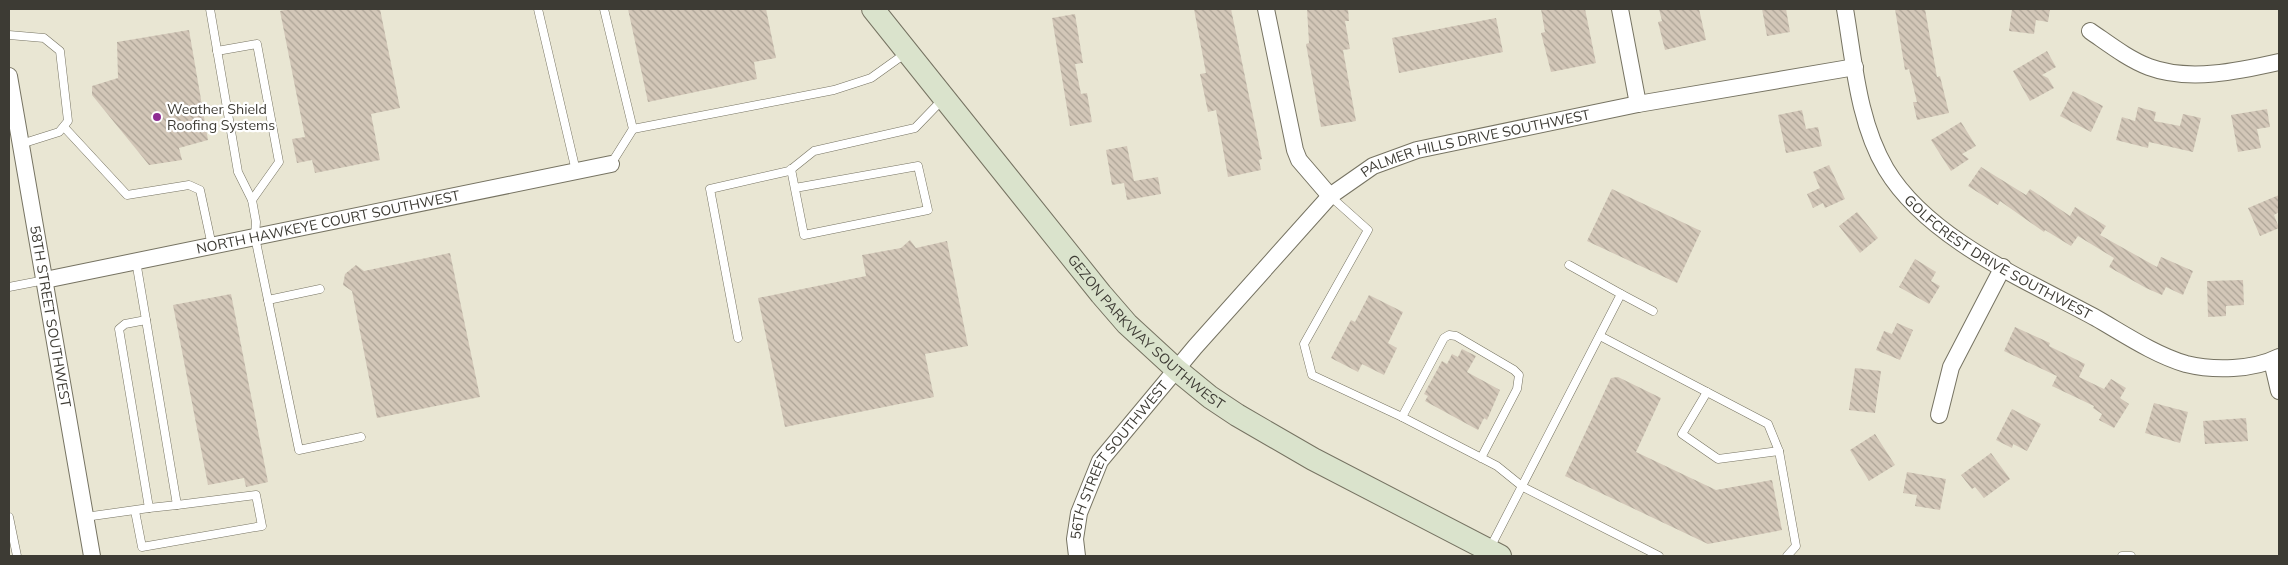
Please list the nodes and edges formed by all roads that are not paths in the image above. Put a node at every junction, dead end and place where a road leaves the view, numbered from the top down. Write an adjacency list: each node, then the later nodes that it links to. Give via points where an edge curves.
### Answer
1 (210, 9): 10 (lane)
2 (538, 9): 22 (lane)
3 (604, 9): 18 (lane)
4 (874, 9): 11 (main road, GEZON PARKWAY SOUTHWEST)
5 (1266, 9): 24 (street, via 1295,150 1299,160)
6 (1620, 9): 16 (street)
7 (1845, 9): 13 (street, GOLFCREST DRIVE SOUTHWEST)
8 (2090, 31): 12 (street, via 2130,58 2150,68 2174,74 2210,74)
9 (9, 35): 17 (lane, via 44,38 60,51 68,122)
10 (217, 51): 25 (lane, via 238,172); 25 (lane, via 256,44 279,162)
11 (908, 52): 15 (main road, GEZON PARKWAY SOUTHWEST); 18 (lane, via 871,78 834,90)
12 (2279, 62)
13 (1855, 67): 16 (street, PALMER HILLS DRIVE SOUTHWEST); 30 (street, GOLFCREST DRIVE SOUTHWEST, via 1868,128 1886,169 1900,189 1914,206 1947,234)
14 (9, 76): 19 (street, 58TH STREET SOUTHWEST)
15 (944, 98): 21 (lane, via 915,128 814,151); 41 (main road, GEZON PARKWAY SOUTHWEST, via 1101,294)
16 (1638, 104): 24 (street, PALMER HILLS DRIVE SOUTHWEST, via 1417,150 1372,166)
17 (64, 127): 19 (lane, via 59,132); 27 (lane, via 127,195 189,185 200,190)
18 (633, 129): 20 (lane)
19 (21, 144): 31 (street, 58TH STREET SOUTHWEST)
20 (611, 164): 22 (street, NORTH HAWKEYE COURT SOUTHWEST)
21 (791, 169): 23 (lane); 39 (lane, via 710,189)
22 (576, 171): 26 (street, NORTH HAWKEYE COURT SOUTHWEST)
23 (794, 188): 23 (lane, via 804,235 928,210 918,166)
24 (1330, 196): 41 (street, PALMER HILLS DRIVE SOUTHWEST); 45 (lane, via 1368,230 1304,344 1312,375)
25 (252, 200): 26 (lane)
26 (255, 237): 27 (street, NORTH HAWKEYE COURT SOUTHWEST); 35 (lane)
27 (212, 246): 28 (street, NORTH HAWKEYE COURT SOUTHWEST)
28 (136, 261): 31 (street, NORTH HAWKEYE COURT SOUTHWEST); 37 (lane)
29 (1569, 265): 34 (lane)
30 (2003, 267): 40 (street, GOLFCREST DRIVE SOUTHWEST, via 2187,364 2230,368); 44 (street, via 1952,368)
31 (45, 280): 32 (lane); 53 (street, 58TH STREET SOUTHWEST)
32 (9, 286)
33 (320, 288): 35 (lane)
34 (1621, 294): 36 (lane); 38 (lane)
35 (268, 300): 46 (lane, via 299,450)
36 (1653, 311)
37 (146, 320): 50 (lane); 51 (lane, via 125,324 119,329)
38 (1600, 336): 43 (lane); 49 (lane)
39 (738, 338)
40 (2276, 359): 42 (street)
41 (1177, 370): 55 (main road, GEZON PARKWAY SOUTHWEST, via 1210,397 1262,430); 58 (street, 56TH STREET SOUTHWEST, via 1100,461 1079,513 1075,539)
42 (2279, 391)
43 (1707, 392): 47 (lane, via 1768,424); 47 (lane, via 1682,434 1718,459)
44 (1939, 415)
45 (1402, 417): 48 (lane); 48 (lane, via 1444,338 1456,336 1519,375 1517,389)
46 (361, 436)
47 (1779, 451): 60 (lane, via 1796,546)
48 (1481, 458): 49 (lane, via 1497,466)
49 (1523, 487): 55 (lane); 59 (lane)
50 (177, 505): 51 (lane); 52 (lane, via 256,495 262,526 142,547)
51 (149, 508): 52 (lane)
52 (135, 510): 53 (lane)
53 (85, 517): 57 (street, 58TH STREET SOUTHWEST)
54 (9, 518): 56 (lane)
55 (1495, 553)
56 (16, 556)
57 (92, 556)
58 (1077, 556)
59 (1659, 556)
60 (1787, 556)
61 (2122, 556): 62 (lane)
62 (2131, 556)

